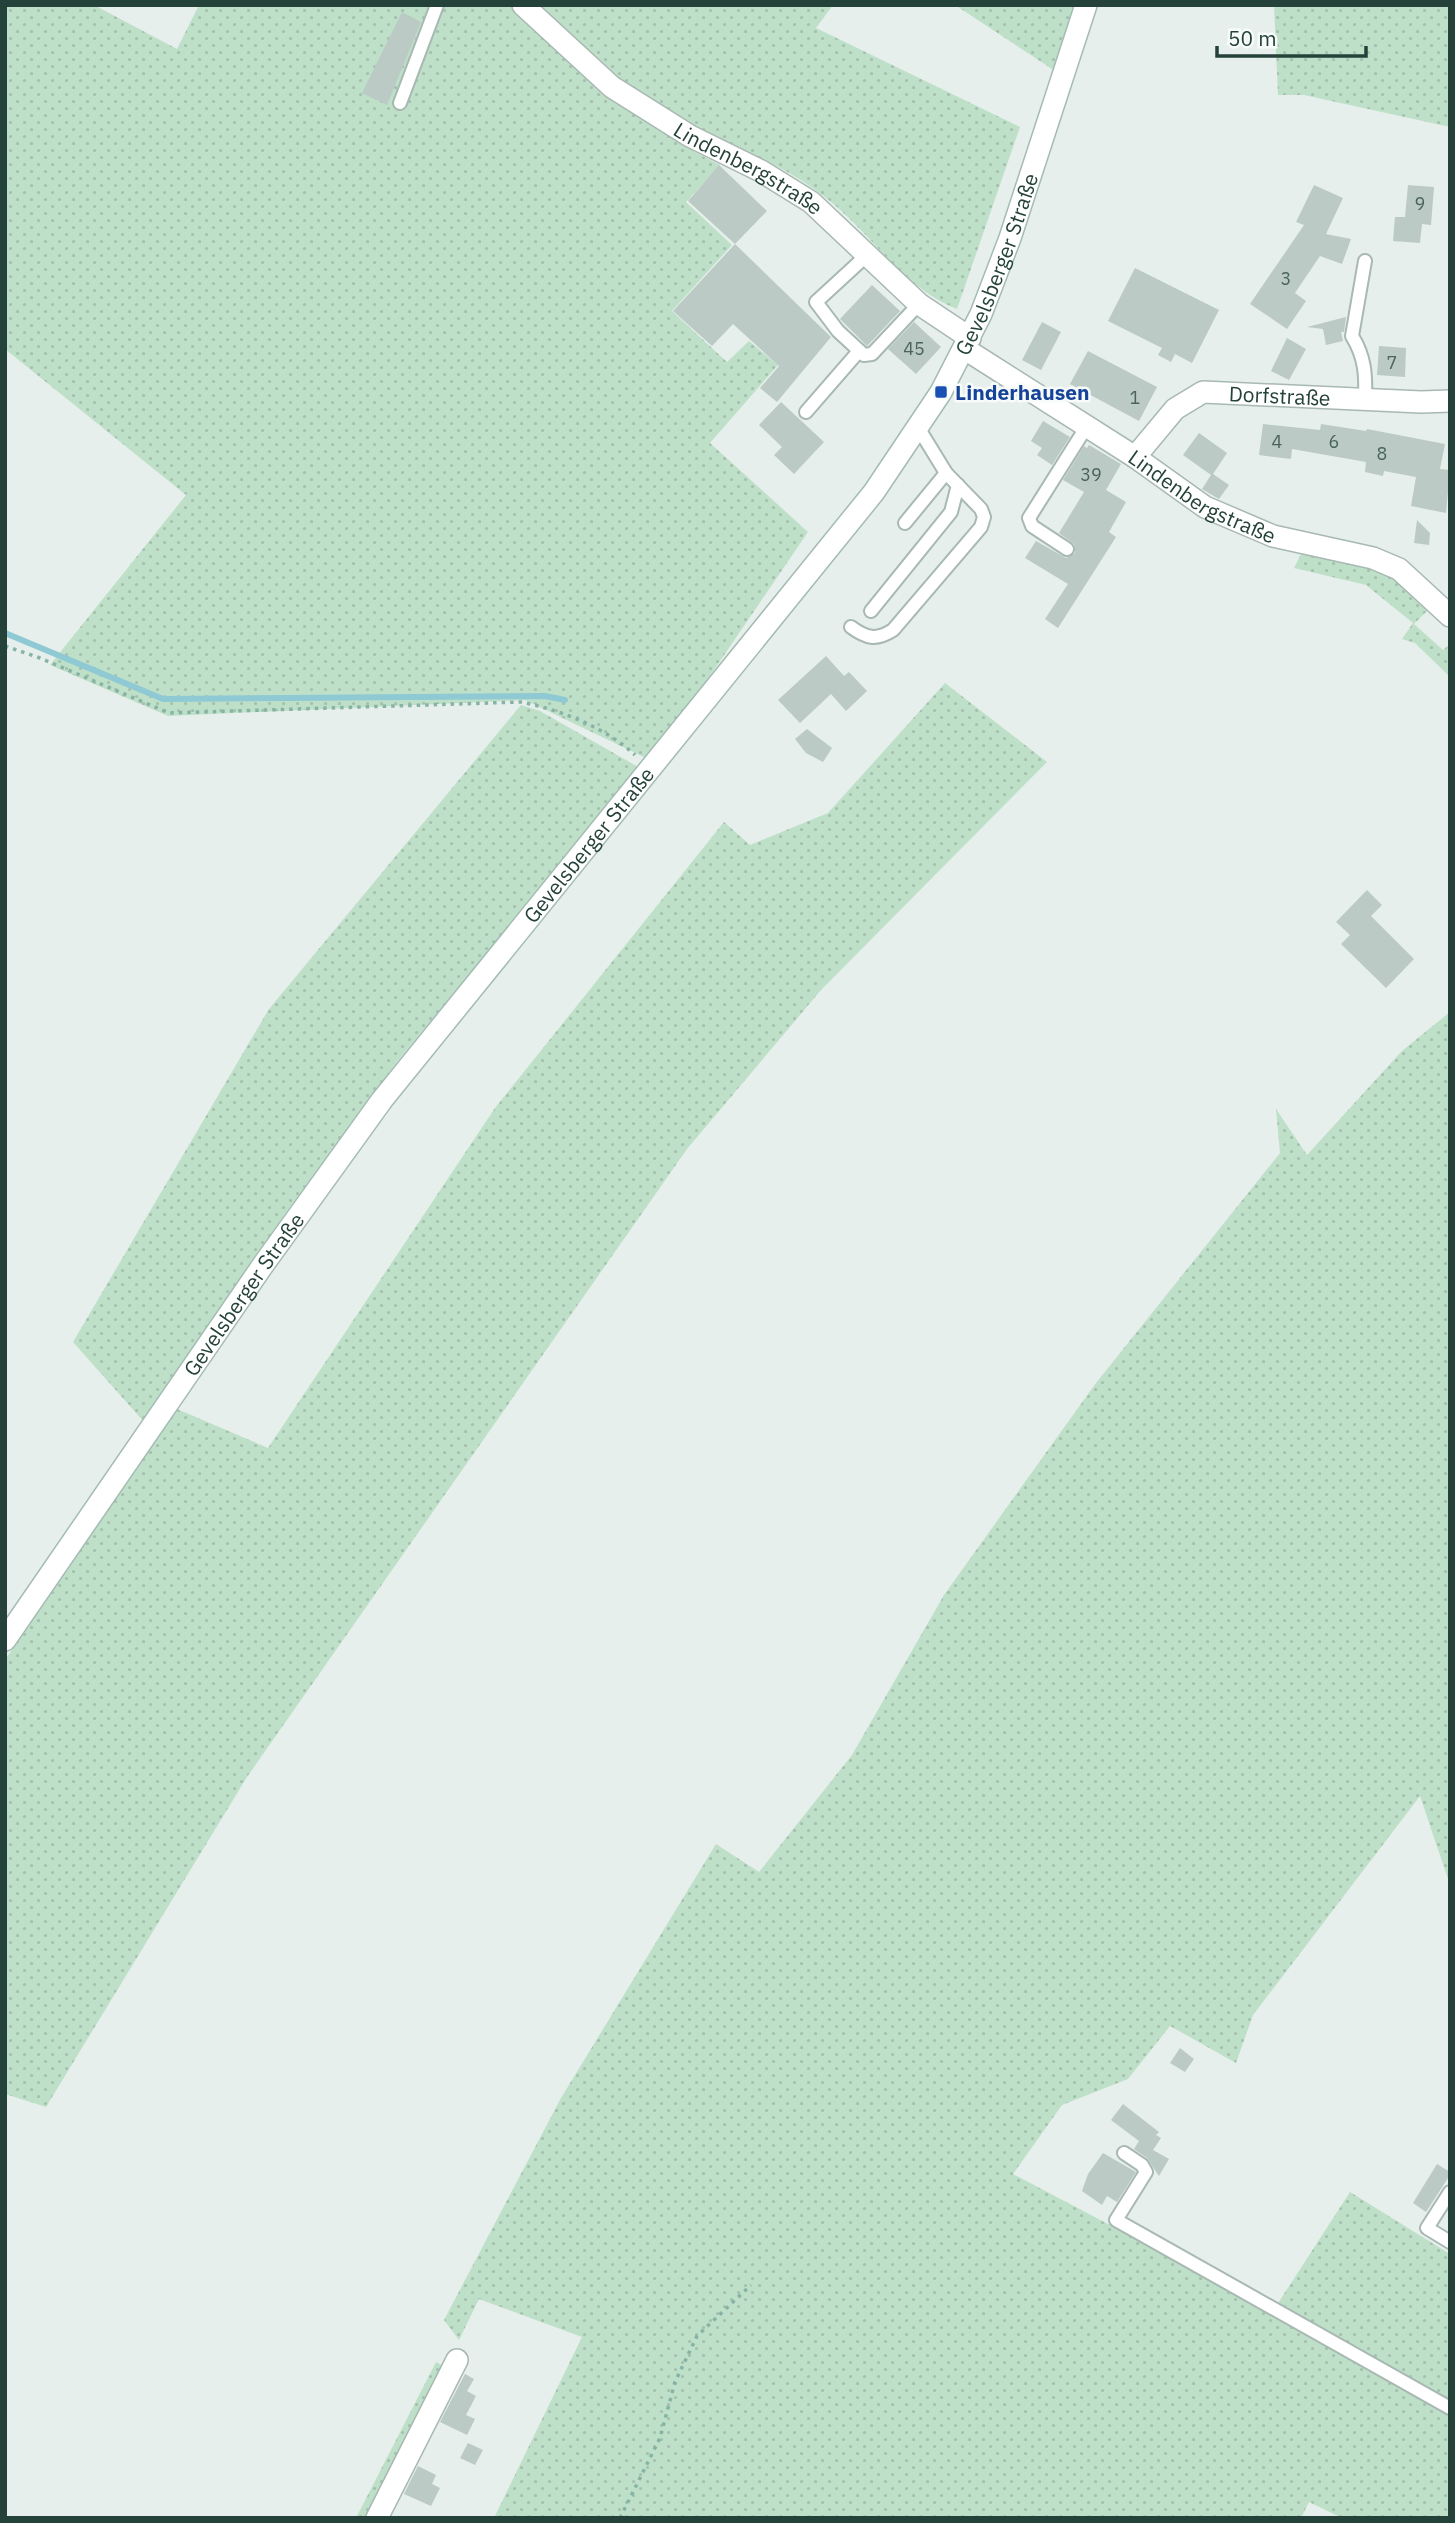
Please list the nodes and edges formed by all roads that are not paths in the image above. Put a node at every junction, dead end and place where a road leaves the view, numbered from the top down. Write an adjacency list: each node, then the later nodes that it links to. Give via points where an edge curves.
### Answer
1 (437, 5): 4 (lane)
2 (523, 5): 5 (main road, Lindenbergstraße, via 612,87 690,136 788,187 831,218)
3 (1086, 5): 8 (main road, Gevelsberger Straße, via 1010,238)
4 (400, 103)
5 (867, 255): 7 (main road, Lindenbergstraße); 9 (lane, via 816,302)
6 (1365, 261): 10 (lane, via 1352,336 1361,351)
7 (919, 304): 8 (main road, Lindenbergstraße); 9 (lane, via 872,355)
8 (968, 344): 13 (main road, Lindenbergstraße); 14 (main road, Gevelsberger Straße)
9 (859, 351): 12 (lane)
10 (1365, 399): 11 (main road, Dorfstraße); 15 (main road, Dorfstraße, via 1203,392 1175,409)
11 (1450, 401)
12 (806, 412)
13 (1087, 426): 15 (main road, Lindenbergstraße); 19 (lane, via 1029,518 1032,526)
14 (919, 429): 16 (lane); 23 (main road, Gevelsberger Straße, via 874,492 374,1111)
15 (1135, 457): 21 (main road, Lindenbergstraße, via 1205,507 1228,517 1273,536 1373,558 1399,569)
16 (946, 473): 17 (lane); 18 (lane)
17 (957, 485): 20 (lane, via 951,512); 22 (lane, via 981,509 981,527 893,630 874,638)
18 (905, 523)
19 (1067, 549)
20 (871, 611)
21 (1450, 616)
22 (851, 627)
23 (5, 1640)
24 (1124, 2153): 28 (lane, via 1146,2172 1116,2220)
25 (1450, 2192): 26 (lane, via 1427,2228)
26 (1450, 2242)
27 (457, 2360): 29 (main road)
28 (1450, 2408)
29 (377, 2518)

